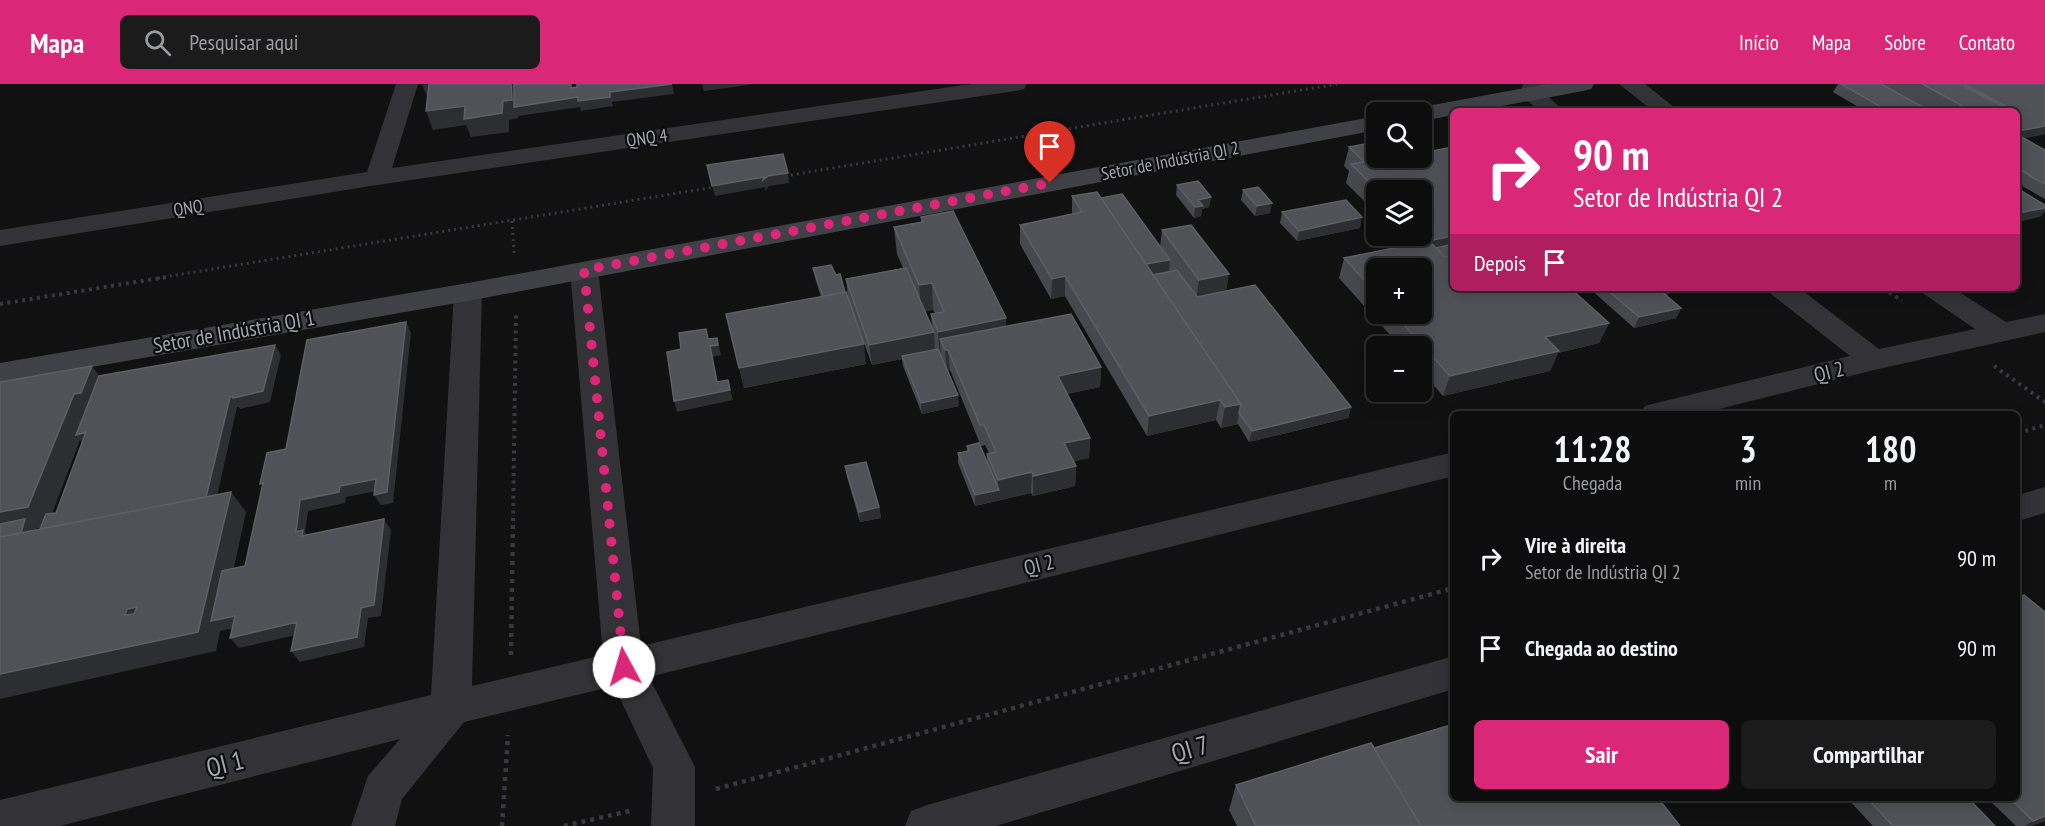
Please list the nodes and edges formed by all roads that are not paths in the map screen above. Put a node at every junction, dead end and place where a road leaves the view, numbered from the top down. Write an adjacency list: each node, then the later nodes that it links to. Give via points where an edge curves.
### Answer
1 (407, 84): 10 (street)
2 (1016, 84): 10 (street, QNQ 4)
3 (1583, 84): 5 (street)
4 (1630, 84): 7 (street)
5 (1533, 89): 6 (street); 8 (street)
6 (1550, 108)
7 (1664, 108)
8 (1432, 112)
9 (1366, 125): 12 (street, Setor de Indústria QI 2)
10 (376, 178): 11 (street, QNQ)
11 (0, 238)
12 (584, 270): 15 (street, Setor de Indústria QI 2); 24 (street)
13 (1785, 291): 18 (street)
14 (1939, 291): 17 (street)
15 (468, 292): 19 (street, Setor de Indústria QI 1); 27 (street)
16 (2045, 323): 17 (street, QI 2)
17 (2002, 333): 18 (street, QI 2)
18 (1874, 360): 20 (street, QI 2)
19 (0, 373)
20 (1668, 411)
21 (1450, 465): 24 (street, QI 2)
22 (2045, 500): 23 (street)
23 (2020, 507)
24 (624, 667): 26 (street, QI 2); 28 (street, via 674,767)
25 (1450, 673): 31 (street, QI 7)
26 (510, 694): 27 (street, QI 1)
27 (451, 708): 29 (street, QI 1); 30 (street, via 383,790)
28 (673, 813)
29 (0, 821)
30 (373, 826)
31 (927, 826)

